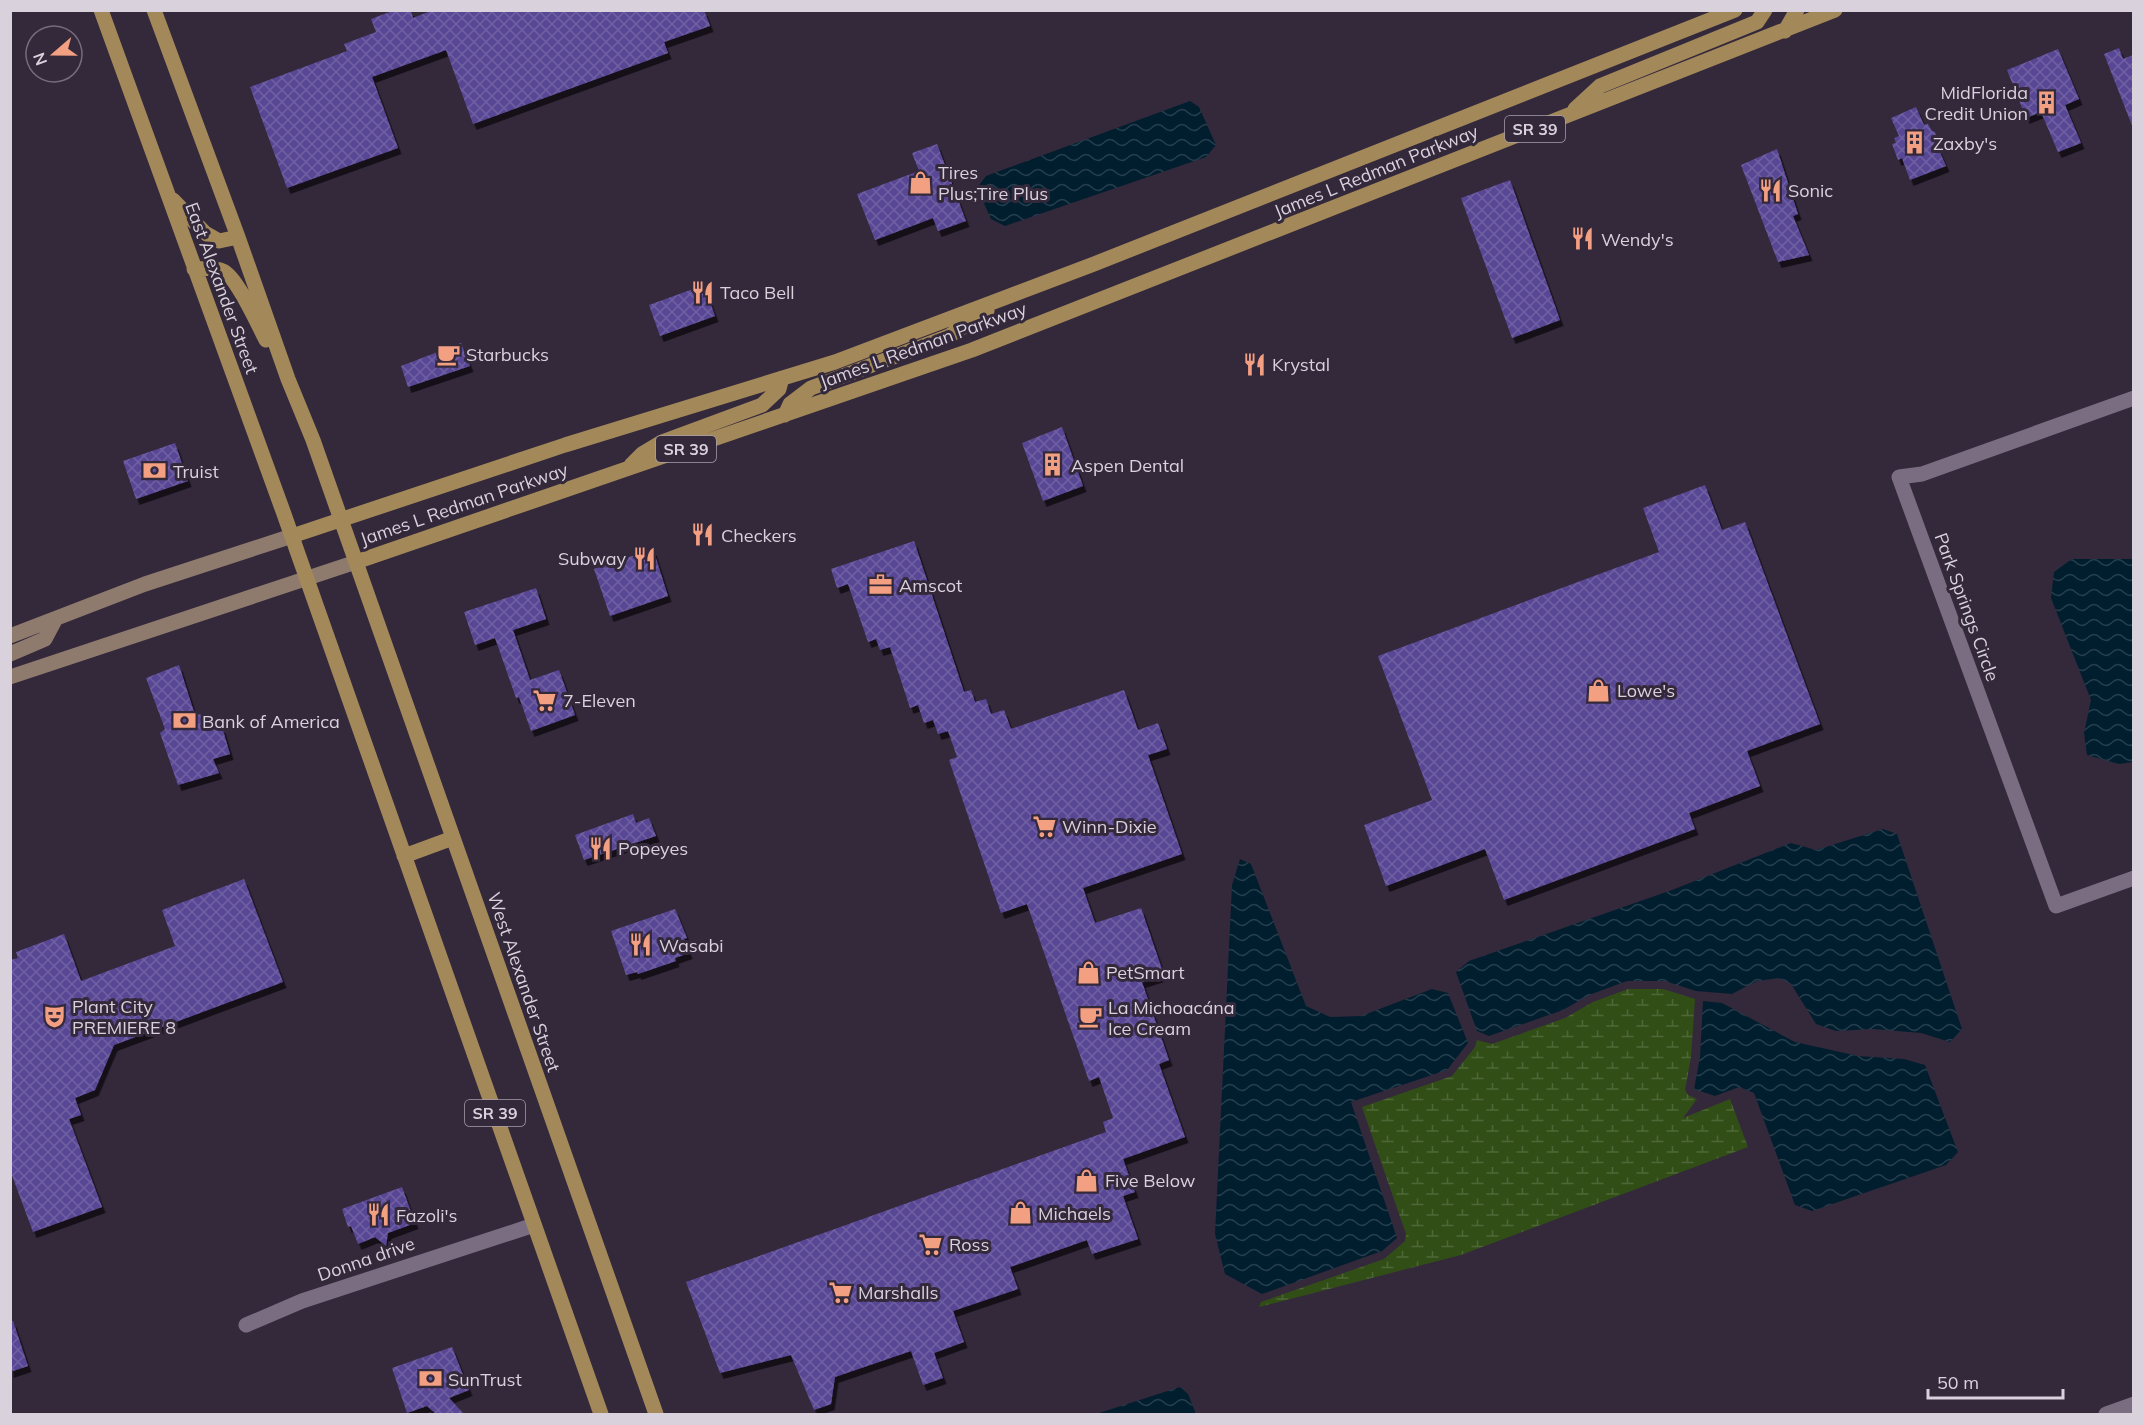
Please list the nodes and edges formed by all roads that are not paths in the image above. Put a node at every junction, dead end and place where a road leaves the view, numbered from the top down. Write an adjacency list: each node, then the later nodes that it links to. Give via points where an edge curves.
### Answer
1 (100, 10): 9 (main road, East Alexander Street)
2 (154, 10): 10 (main road, East Alexander Street)
3 (1734, 10): 12 (main road, James L Redman Parkway / SR 39)
4 (1765, 10): 8 (main road, via 1757,22 1600,86)
5 (1797, 10): 7 (main road)
6 (1834, 10): 7 (main road, James L Redman Parkway / SR 39)
7 (1785, 31): 8 (main road, James L Redman Parkway / SR 39)
8 (1568, 116): 16 (main road, James L Redman Parkway / SR 39, via 972,350)
9 (168, 195): 10 (main road, via 205,233 219,241); 11 (main road, East Alexander Street)
10 (238, 237): 14 (main road, East Alexander Street)
11 (194, 269): 14 (main road, via 213,268 233,278); 19 (main road, East Alexander Street)
12 (1012, 294): 13 (main road, James L Redman Parkway / SR 39, via 835,362); 16 (main road, via 949,336 811,388 790,404)
13 (782, 378): 17 (main road, via 779,389 762,405 662,442); 18 (main road, James L Redman Parkway / SR 39)
14 (288, 379): 18 (main road, East Alexander Street)
15 (2133, 398): 28 (street, Park Springs Circle, via 1922,474 1899,477 2056,906)
16 (785, 415): 17 (main road, James L Redman Parkway / SR 39)
17 (626, 470): 20 (main road, James L Redman Parkway / SR 39)
18 (341, 520): 19 (main road, James L Redman Parkway / SR 39); 20 (main road, East Alexander Street)
19 (292, 536): 21 (main road, East Alexander Street / SR 39); 22 (main road, James L Redman Parkway, via 145,584)
20 (356, 562): 21 (main road, James L Redman Parkway); 26 (main road, West Alexander Street / SR 39)
21 (307, 579): 25 (main road, James L Redman Parkway); 27 (main road, SR 39)
22 (55, 620): 23 (main road, James L Redman Parkway); 24 (main road, via 45,639)
23 (10, 636)
24 (10, 654)
25 (10, 677)
26 (453, 838): 27 (main road); 33 (main road, West Alexander Street / SR 39)
27 (404, 856): 29 (main road, SR 39)
28 (2133, 878)
29 (534, 1224): 30 (street, Donna drive, via 302,1301); 32 (main road, SR 39)
30 (246, 1325)
31 (2133, 1404): 34 (street)
32 (601, 1414)
33 (656, 1414)
34 (2106, 1414)

